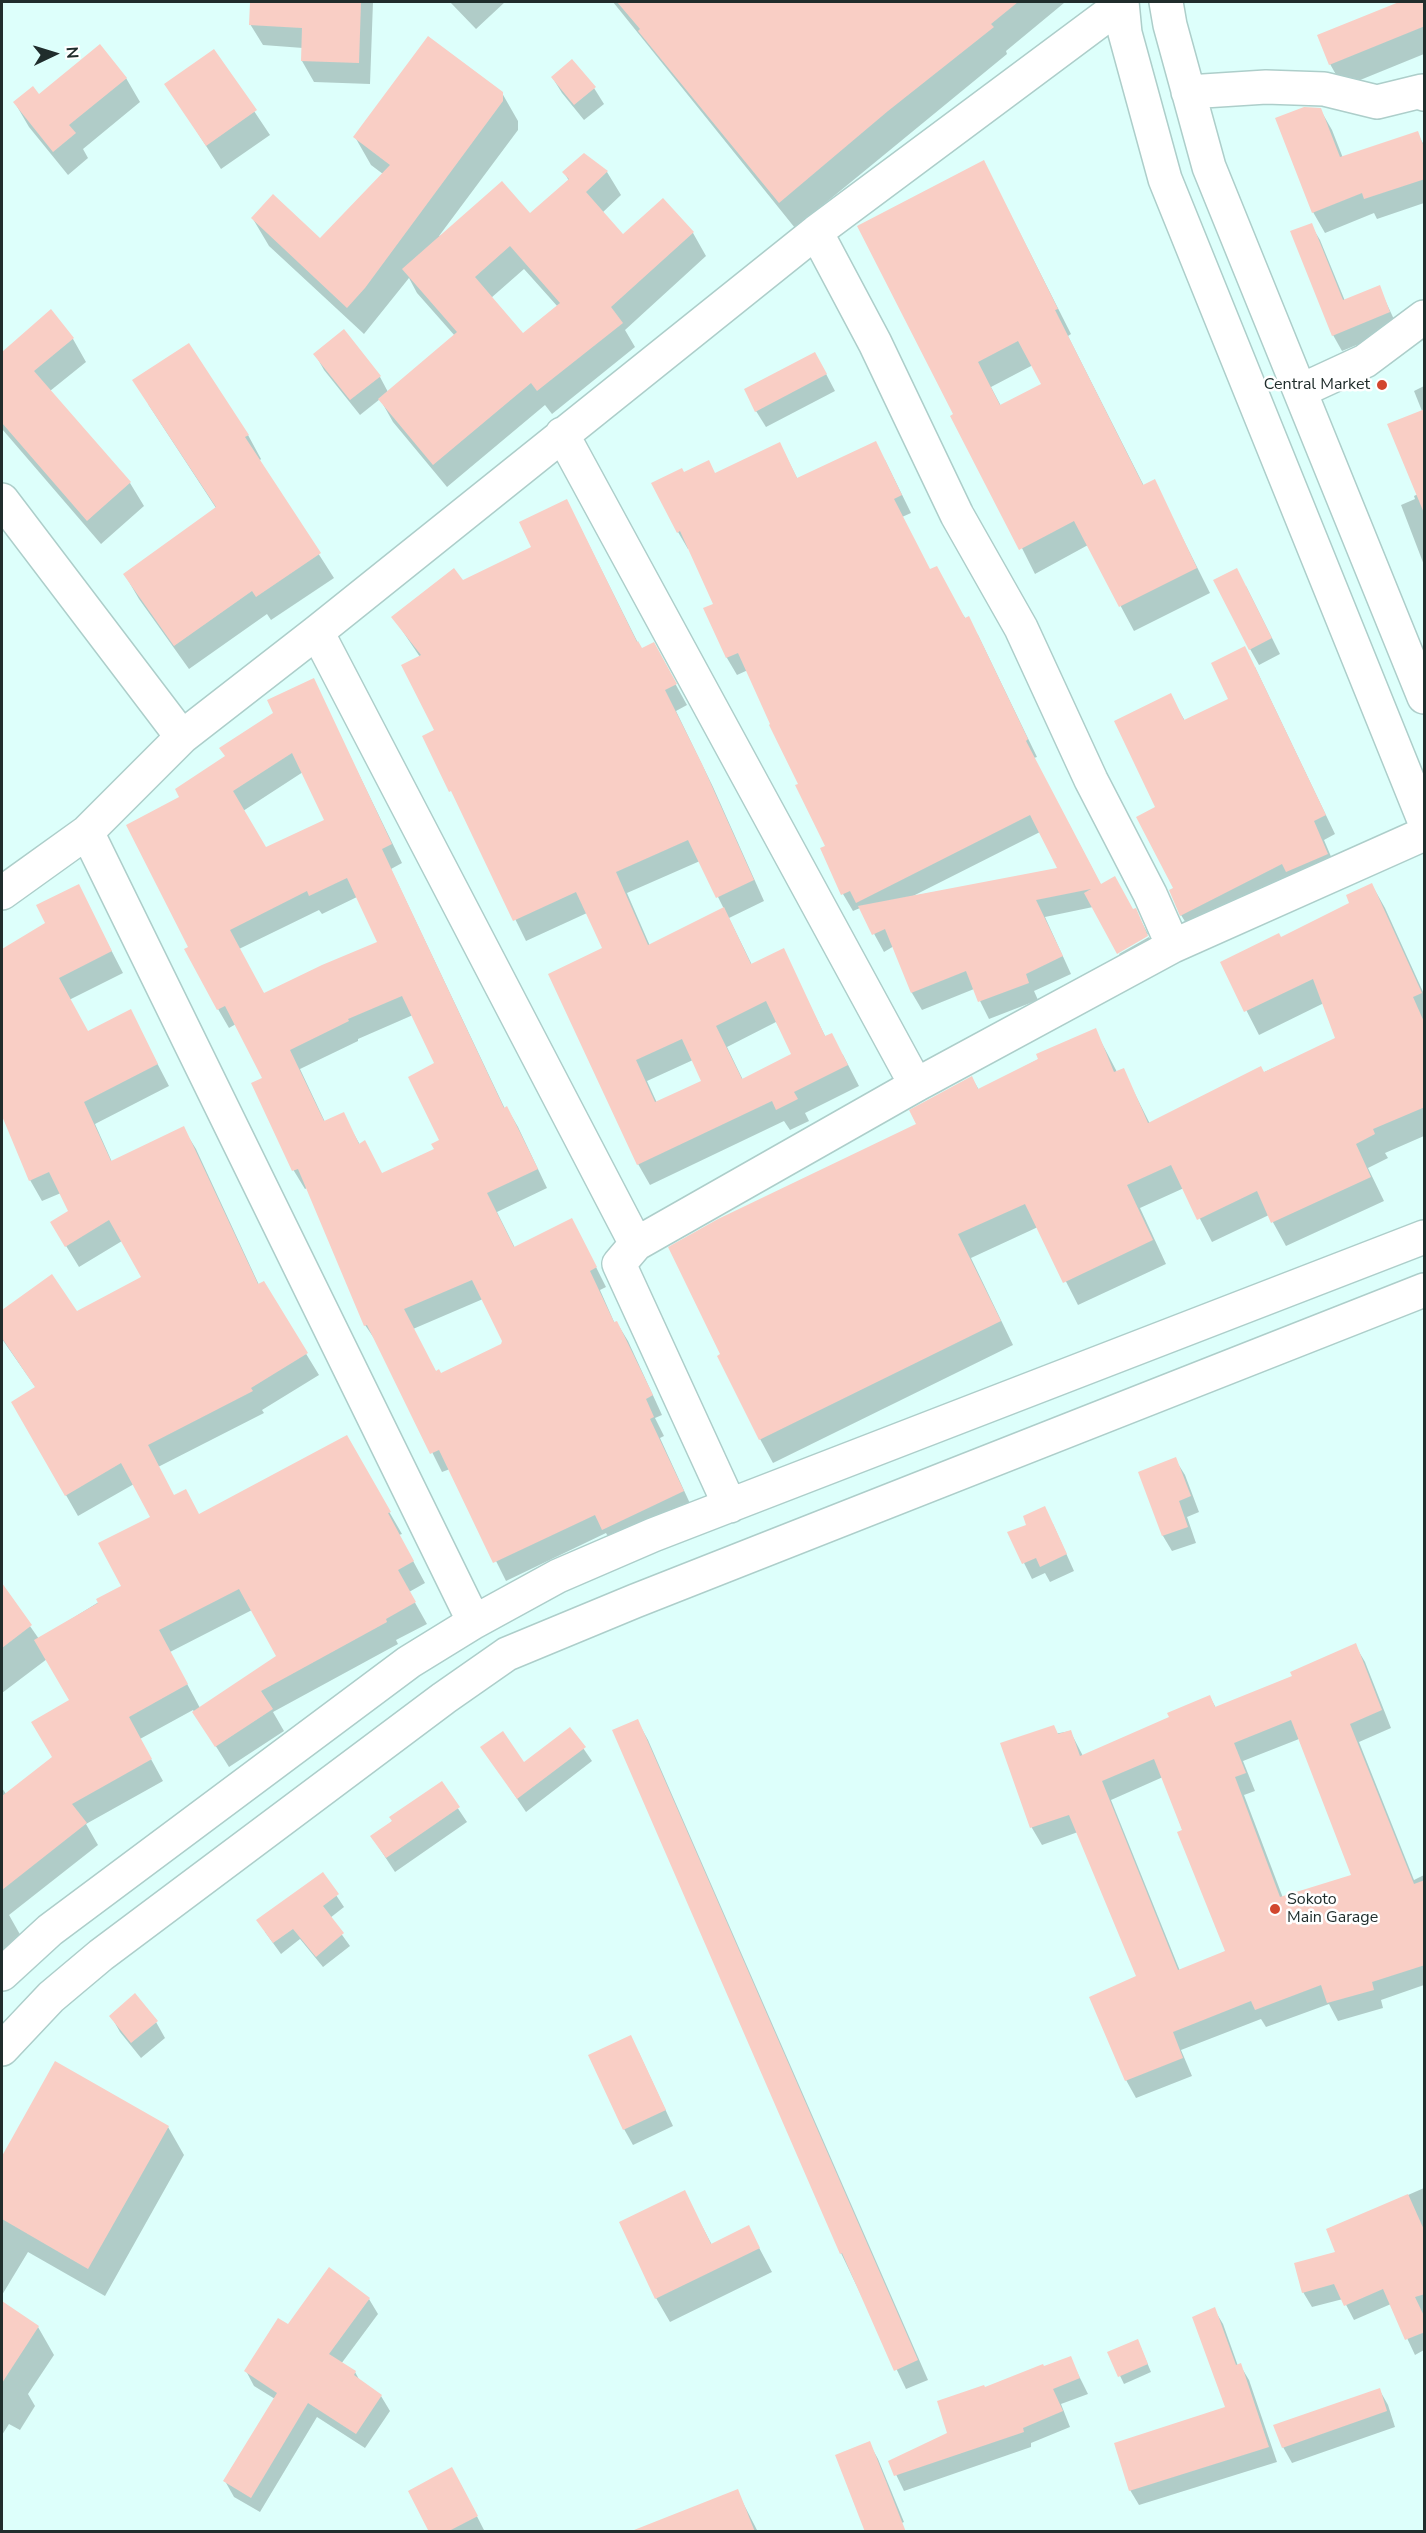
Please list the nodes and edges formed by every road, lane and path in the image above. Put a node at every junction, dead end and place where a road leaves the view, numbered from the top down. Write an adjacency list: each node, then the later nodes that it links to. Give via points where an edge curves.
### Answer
1 (1166, 2): 3 (street)
2 (1122, 3): 5 (street); 13 (street, via 1125,33 1165,179)
3 (1188, 92): 4 (street, via 1324,88 1377,102 1422,91); 7 (street, via 1209,167)
4 (1425, 94)
5 (816, 232): 8 (street); 17 (street)
6 (1425, 317): 7 (street, via 1365,361)
7 (1300, 391): 11 (street)
8 (562, 434): 10 (street); 18 (street)
9 (2, 500): 12 (street)
10 (317, 632): 12 (street); 20 (street)
11 (1425, 697)
12 (182, 737): 14 (street)
13 (1425, 820)
14 (87, 832): 16 (street); 23 (street)
15 (1425, 834): 17 (street)
16 (2, 893)
17 (1173, 946): 18 (street)
18 (916, 1085): 20 (street)
19 (1425, 1237): 22 (street)
20 (636, 1244): 22 (street, via 618,1264)
21 (1425, 1290): 25 (street, via 507,1654 101,1955 51,1997)
22 (730, 1506): 23 (street, via 558,1576)
23 (474, 1622): 24 (street, via 409,1662 50,1930)
24 (2, 1974)
25 (2, 2049)

